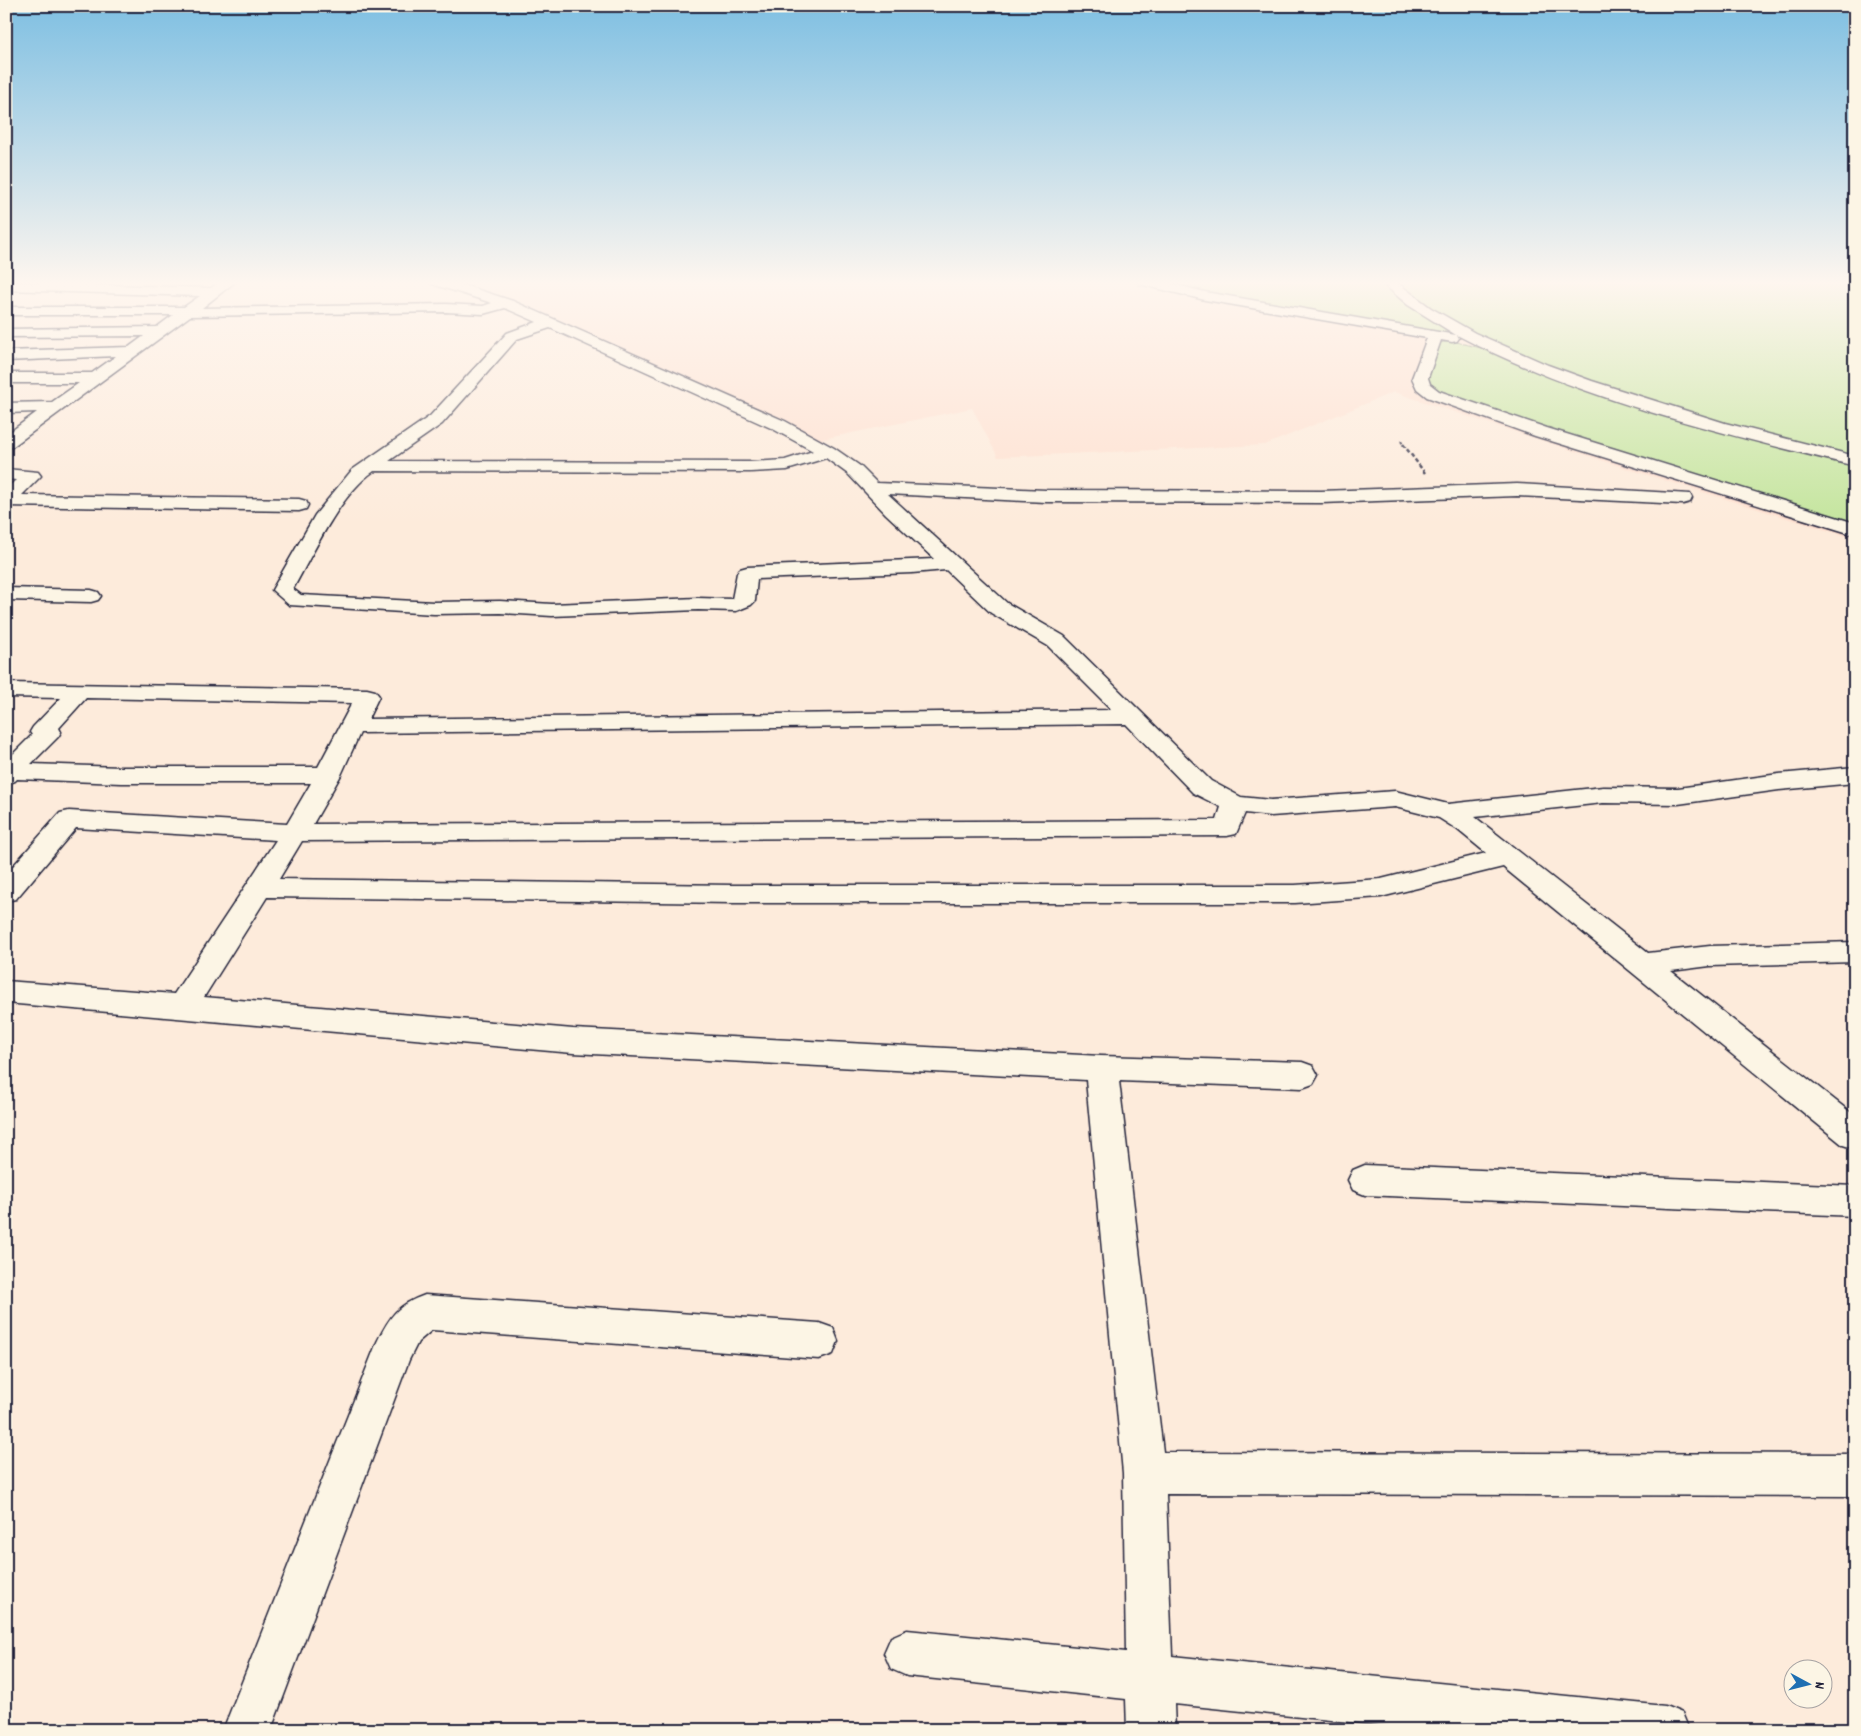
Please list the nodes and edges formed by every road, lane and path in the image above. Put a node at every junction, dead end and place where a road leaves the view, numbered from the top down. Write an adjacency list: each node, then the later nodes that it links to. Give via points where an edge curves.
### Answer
1 (117, 362): 7 (street)
2 (491, 362): 14 (street, via 436,420)
3 (638, 362): 12 (street, via 779,425)
4 (1426, 362): 21 (street, via 1420,378 1423,386 1440,397)
5 (1530, 362): 13 (street, via 1657,408)
6 (6, 378): 7 (street)
7 (95, 378): 8 (street)
8 (56, 407): 9 (street); 10 (street)
9 (6, 408)
10 (8, 440)
11 (1401, 441): 17 (path)
12 (828, 452): 14 (street, via 787,465 750,467); 16 (street, via 854,470)
13 (1855, 461)
14 (371, 466): 22 (street, via 358,474 325,515 286,582 282,590 296,600 434,608 552,610 736,605 744,601 746,573)
15 (6, 474): 19 (street, via 32,476)
16 (872, 488): 17 (street, via 1046,496 1321,497); 22 (street)
17 (1441, 493): 18 (street, via 1517,490)
18 (1683, 498)
19 (6, 499): 20 (street)
20 (299, 505)
21 (1855, 529)
22 (950, 563): 27 (street, via 999,608 1056,641)
23 (6, 594): 24 (street)
24 (91, 596)
25 (6, 690): 26 (street)
26 (81, 690): 28 (street, via 367,696); 29 (street, via 42,732 49,732)
27 (1132, 717): 28 (street); 32 (street, via 1202,787)
28 (352, 726): 30 (street)
29 (8, 774): 30 (street)
30 (328, 775): 34 (street)
31 (1855, 776): 33 (street, via 1778,782 1678,796 1603,795)
32 (1235, 804): 33 (street, via 1271,808 1395,799); 34 (street, via 1227,828)
33 (1448, 812): 35 (street)
34 (295, 833): 36 (street); 37 (street, via 69,819)
35 (1508, 857): 36 (street, via 1380,888 1295,894 733,894); 39 (street)
36 (258, 888): 41 (street)
37 (6, 892)
38 (1855, 952): 39 (street, via 1710,956)
39 (1642, 964): 44 (street)
40 (6, 992): 41 (street)
41 (182, 1006): 42 (street, via 573,1041)
42 (1101, 1068): 43 (street); 48 (street)
43 (1302, 1075)
44 (1855, 1134)
45 (1365, 1180): 46 (street)
46 (1855, 1201)
47 (818, 1341): 52 (street, via 425,1312 404,1329 391,1355)
48 (1144, 1473): 49 (street); 51 (street)
49 (1855, 1475)
50 (907, 1653): 51 (street)
51 (1149, 1677): 53 (street); 54 (street)
52 (247, 1730)
53 (1151, 1730)
54 (1666, 1730)

